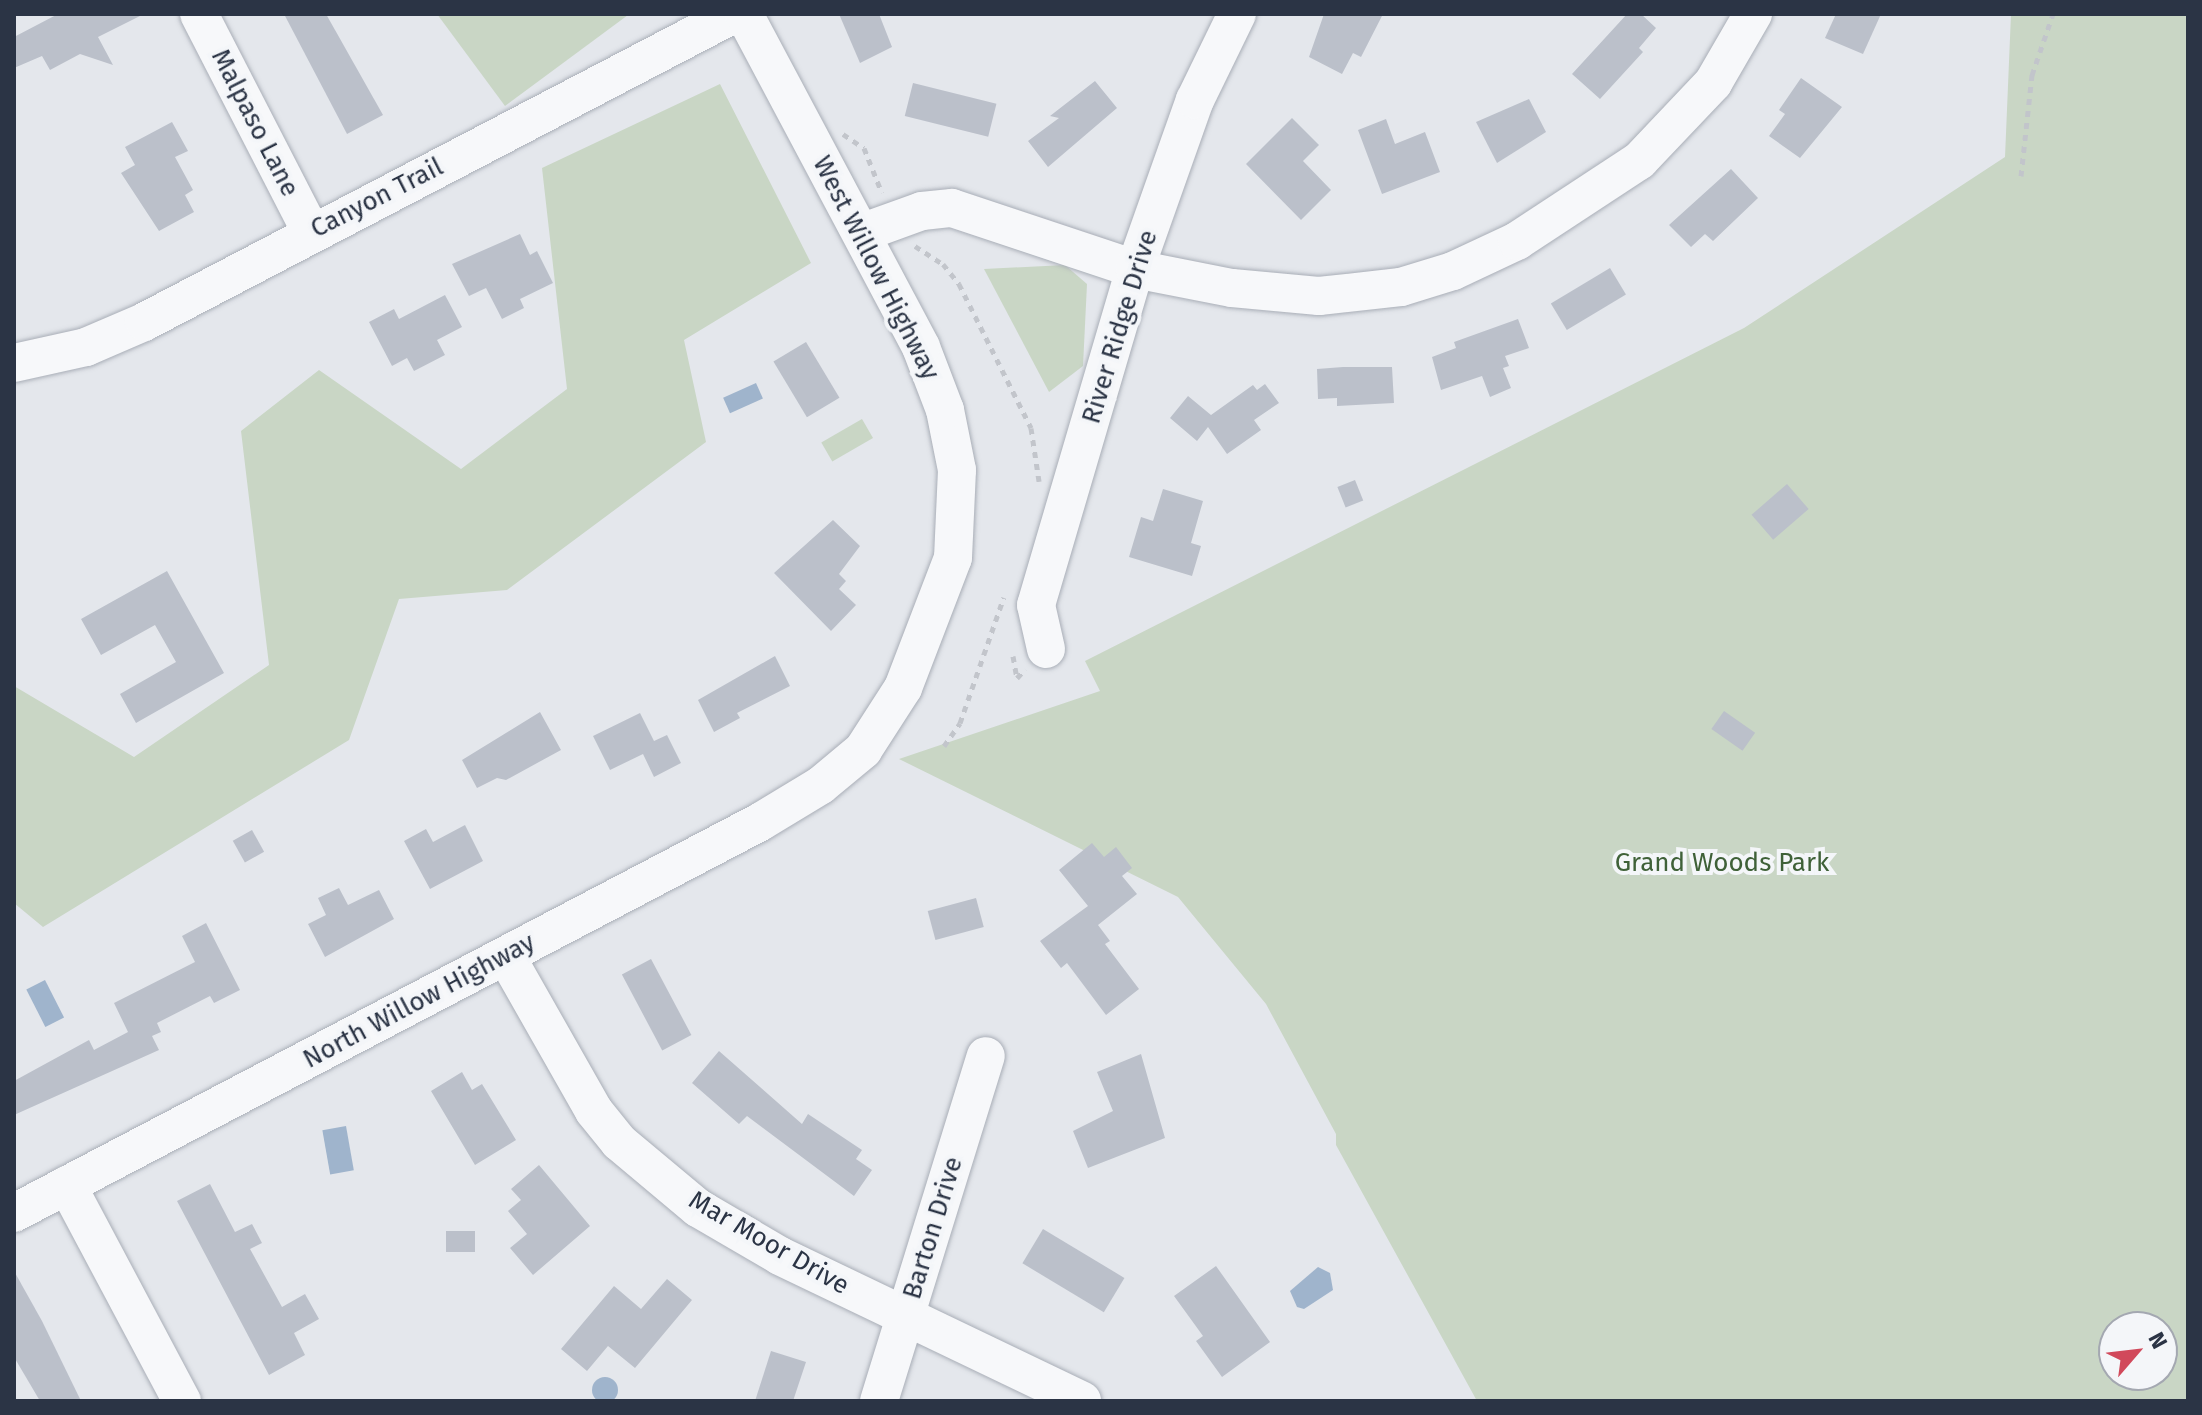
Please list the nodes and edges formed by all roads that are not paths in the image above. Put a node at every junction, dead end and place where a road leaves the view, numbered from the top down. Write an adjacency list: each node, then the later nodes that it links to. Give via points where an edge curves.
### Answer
1 (199, 14): 6 (street, Malpaso Lane)
2 (734, 14): 6 (street, Canyon Trail)
3 (744, 14): 7 (street, West Willow Highway)
4 (1237, 14): 8 (street, River Ridge Drive, via 1195,100)
5 (1753, 14): 8 (street, via 1713,83 1639,161 1517,241 1453,271 1365,295 1319,296 1276,295)
6 (311, 232): 9 (street, Canyon Trail, via 86,347)
7 (861, 233): 8 (street, via 922,211 952,208); 11 (street, West Willow Highway, via 921,347 945,410 957,470 958,512 953,558 903,688 863,750)
8 (1135, 269): 10 (street, River Ridge Drive, via 1036,605)
9 (14, 363)
10 (1046, 649)
11 (821, 785): 12 (street, North Willow Highway)
12 (506, 956): 14 (street, North Willow Highway); 16 (street, Mar Moor Drive, via 571,1074 628,1150 698,1208 780,1256)
13 (986, 1056): 16 (street, Barton Drive)
14 (67, 1185): 15 (street, North Willow Highway); 17 (street)
15 (14, 1213)
16 (906, 1317): 18 (street, Barton Drive); 19 (street, Mar Moor Drive)
17 (182, 1401)
18 (879, 1401)
19 (1082, 1401)

